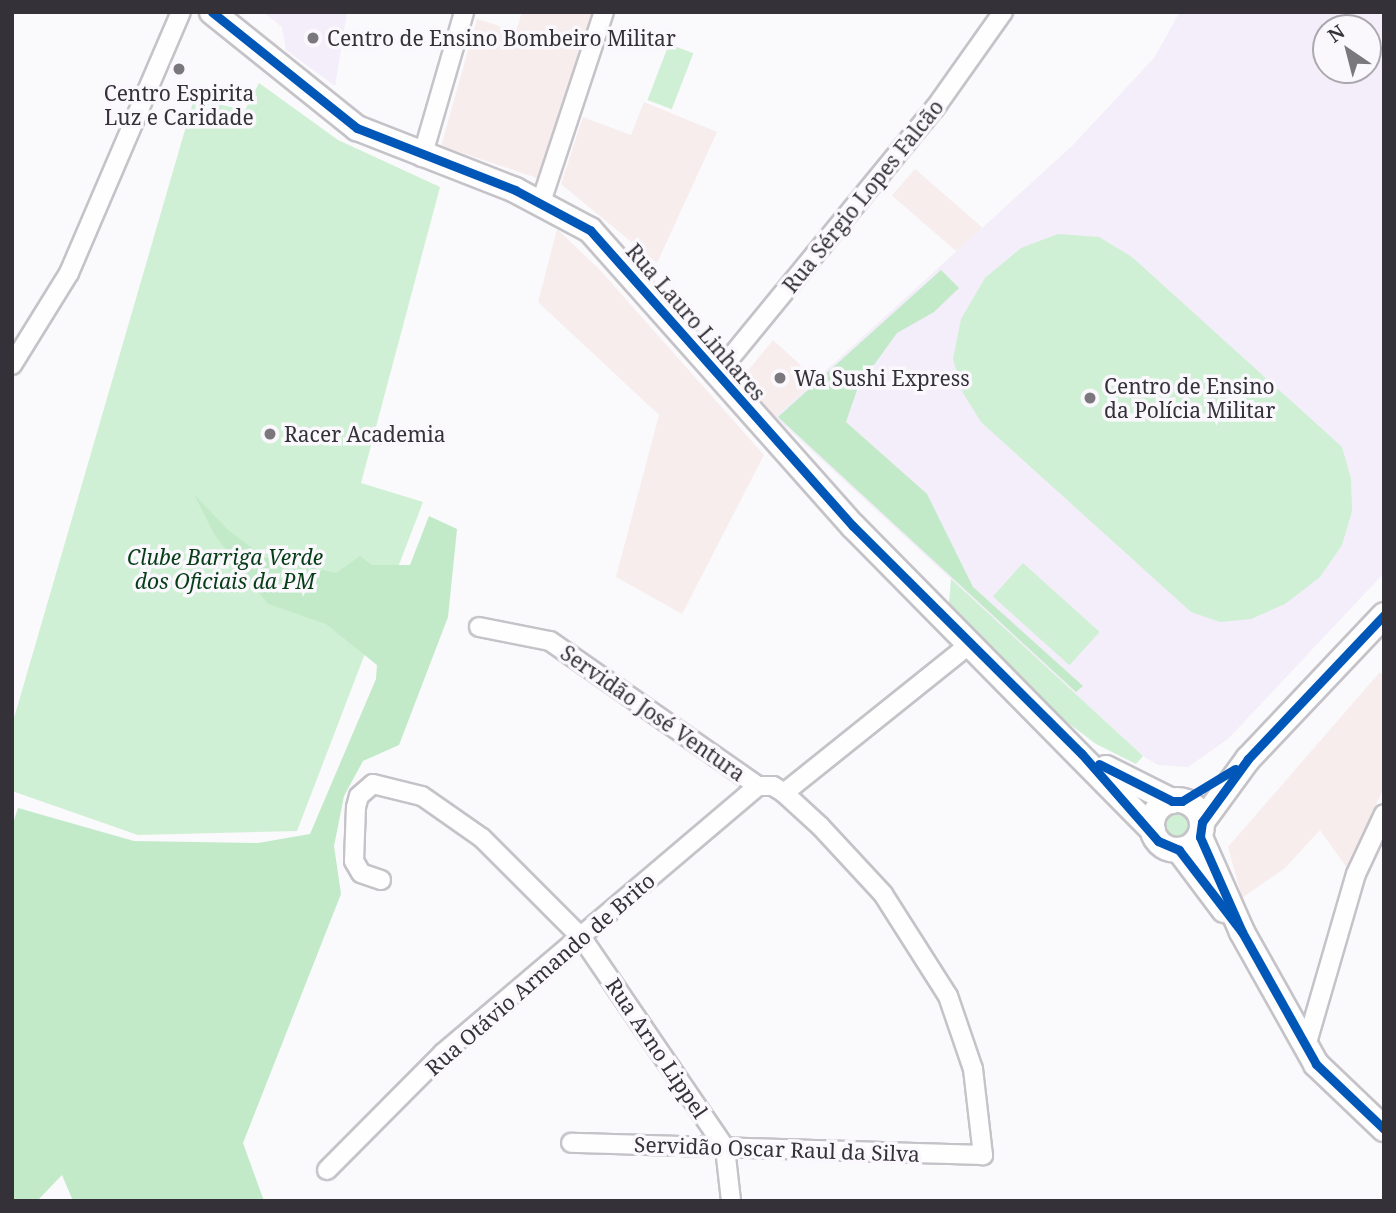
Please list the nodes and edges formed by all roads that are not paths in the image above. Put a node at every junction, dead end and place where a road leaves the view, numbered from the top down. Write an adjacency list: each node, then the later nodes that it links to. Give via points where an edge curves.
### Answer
1 (181, 12): 8 (street, via 69,273)
2 (212, 12): 6 (main road, Rua Lauro Linhares, via 337,115)
3 (464, 12): 6 (street)
4 (604, 12): 7 (street)
5 (1003, 12): 9 (street, Rua Sérgio Lopes Falcão, via 935,108)
6 (422, 157): 7 (main road, Rua Lauro Linhares)
7 (541, 202): 9 (main road, Rua Lauro Linhares, via 590,230 613,251)
8 (12, 365)
9 (717, 374): 12 (main road, Rua Lauro Linhares, via 853,526)
10 (1384, 615): 14 (main road)
11 (479, 627): 15 (street, Servidão José Ventura, via 550,641)
12 (969, 645): 13 (main road, Rua Lauro Linhares); 16 (street)
13 (1081, 753): 17 (main road, Rua Lauro Linhares); 20 (main road, Rua Lauro Linhares)
14 (1248, 759): 17 (main road); 19 (main road)
15 (758, 786): 16 (street, Servidão José Ventura); 24 (street, Rua Otávio Armando de Brito)
16 (784, 793): 28 (street, Servidão Oscar Raul da Silva, via 883,894 948,996 973,1069 984,1155)
17 (1177, 801): 19 (main road, via 1199,812); 20 (main road, via 1155,816)
18 (1384, 814): 25 (street, via 1356,874)
19 (1201, 829): 21 (main road); 23 (main road)
20 (1153, 830): 21 (main road, via 1167,848)
21 (1179, 850): 23 (main road)
22 (381, 880): 24 (street, Rua Arno Lippel, via 361,873 354,861 356,807 359,796 373,785 422,796 462,821)
23 (1242, 932): 25 (main road)
24 (582, 938): 28 (street, Rua Arno Lippel); 29 (street, Rua Otávio Armando de Brito, via 443,1053)
25 (1306, 1046): 26 (main road, via 1336,1087)
26 (1384, 1129)
27 (571, 1143): 28 (street, Servidão Oscar Raul da Silva)
28 (725, 1148): 30 (street, Rua Arno Lippel)
29 (327, 1170)
30 (731, 1201)

